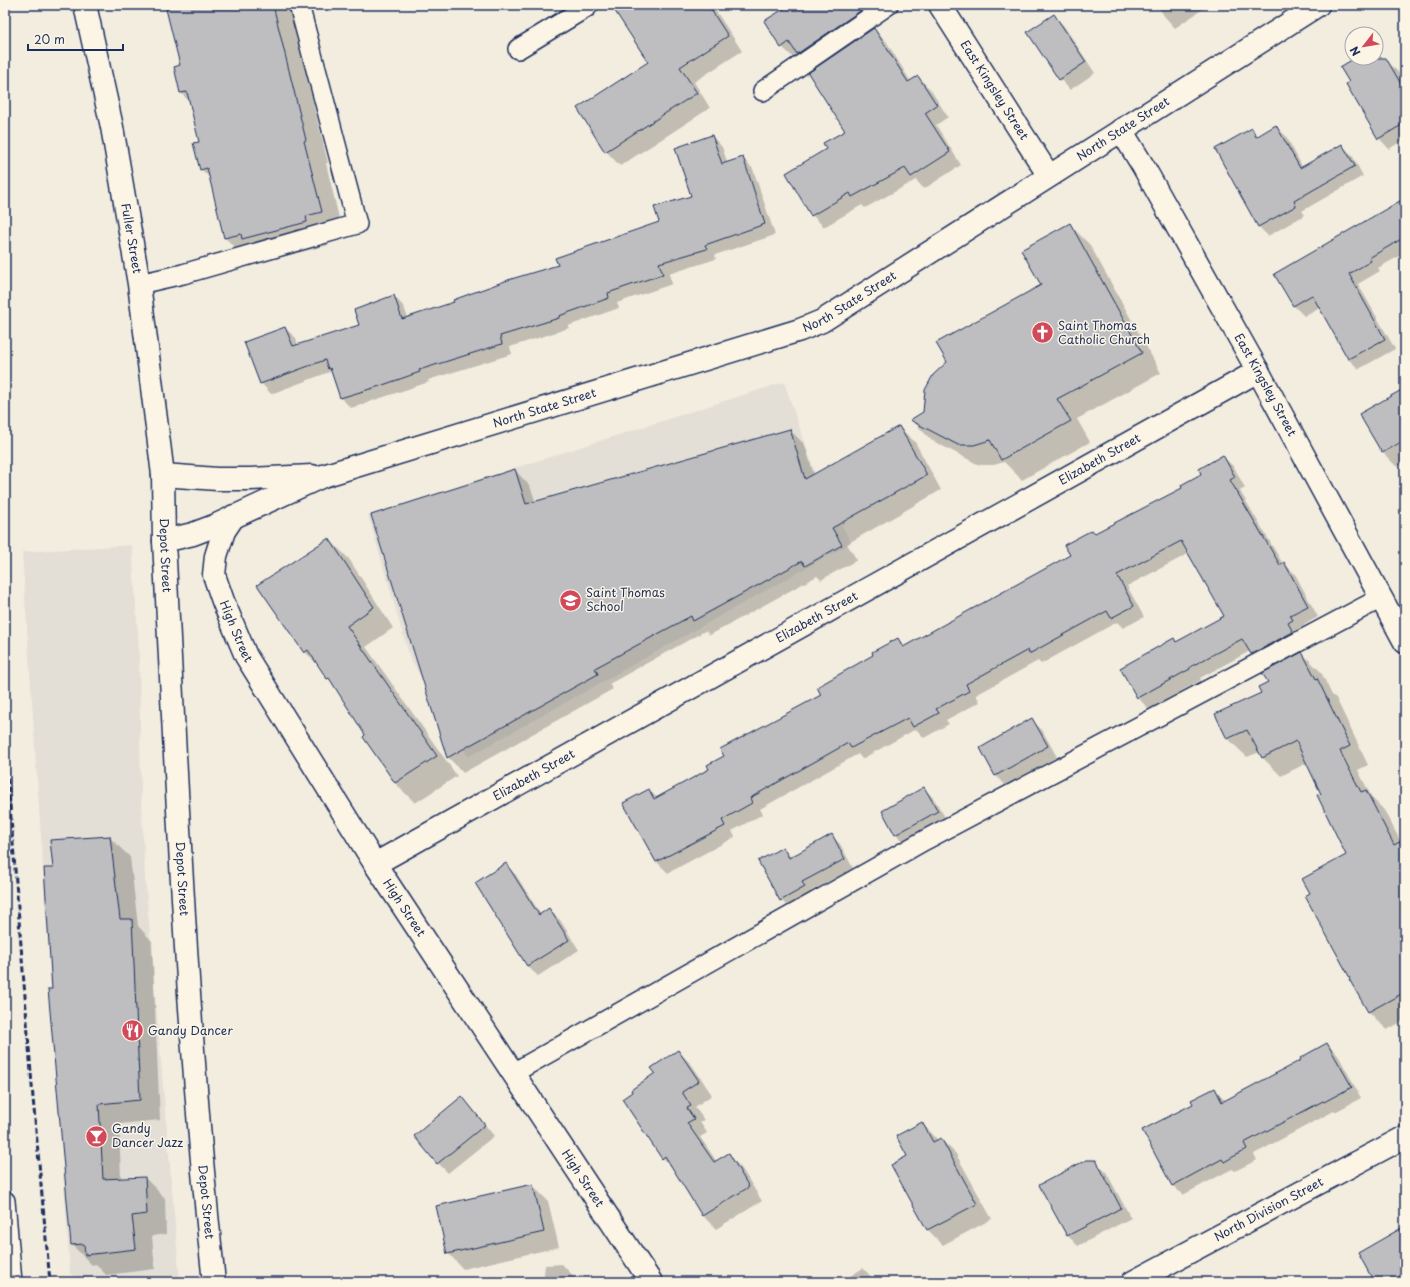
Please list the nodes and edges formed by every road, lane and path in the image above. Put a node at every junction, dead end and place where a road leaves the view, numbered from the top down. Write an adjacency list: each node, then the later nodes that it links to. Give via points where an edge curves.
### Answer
1 (85, 5): 11 (street, Fuller Street, via 112,127)
2 (299, 5): 11 (lane, via 357,224 184,274)
3 (588, 5): 7 (lane)
4 (888, 5): 8 (lane)
5 (940, 5): 10 (street, East Kingsley Street)
6 (1318, 5): 9 (street, North State Street)
7 (518, 49)
8 (763, 91)
9 (1121, 130): 10 (street, North State Street); 12 (street, East Kingsley Street)
10 (1049, 176): 14 (street, North State Street, via 822,321)
11 (139, 284): 13 (street, Fuller Street)
12 (1258, 371): 17 (street, East Kingsley Street); 19 (street, Elizabeth Street)
13 (163, 475): 14 (street, via 230,479); 16 (street, Depot Street)
14 (323, 476): 15 (street)
15 (234, 516): 16 (street, via 198,532); 19 (street, High Street, via 224,531 216,556 214,575 222,601 246,656)
16 (164, 541): 24 (street, Depot Street, via 190,1026)
17 (1381, 598): 18 (street, East Kingsley Street); 20 (lane, via 925,840)
18 (1405, 642)
19 (375, 864): 20 (street, High Street)
20 (513, 1073): 25 (street, High Street)
21 (1405, 1137): 26 (street, North Division Street)
22 (5, 1201): 23 (lane)
23 (12, 1282)
24 (214, 1282)
25 (650, 1282)
26 (1133, 1282)

